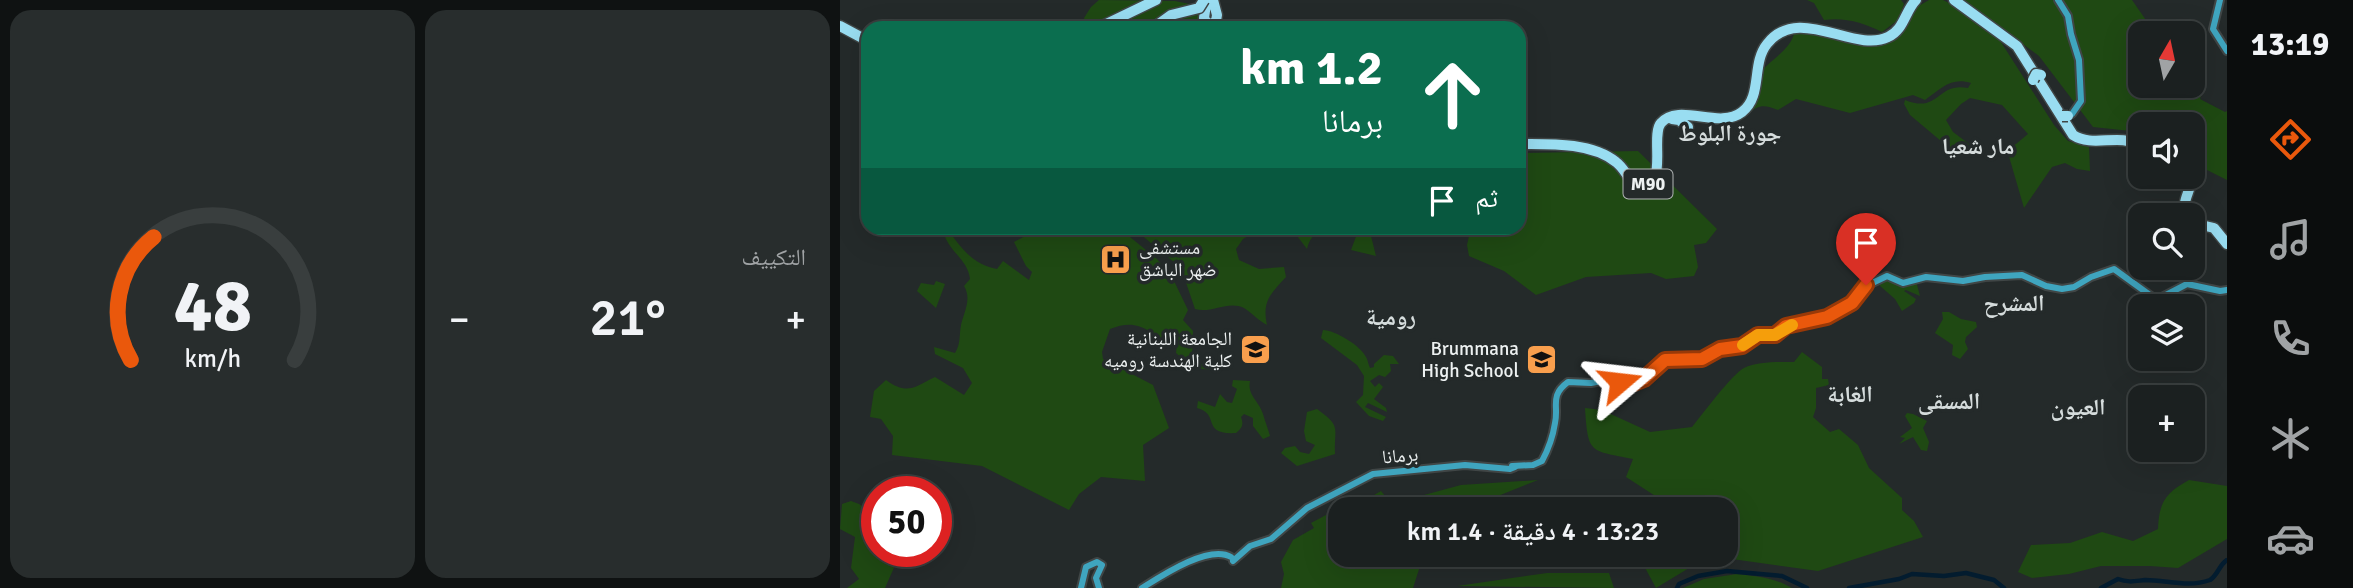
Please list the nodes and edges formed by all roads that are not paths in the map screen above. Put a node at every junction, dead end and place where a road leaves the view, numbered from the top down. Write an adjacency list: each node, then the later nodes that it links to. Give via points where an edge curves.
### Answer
1 (1153, 0): 7 (highway)
2 (1915, 0): 14 (highway, via 1897,27 1883,37 1804,26 1773,35 1760,51 1751,96)
3 (1956, 0): 12 (highway, via 2017,46)
4 (2058, 0): 13 (main road, via 2069,18 2081,101)
5 (2220, 0): 11 (main road, via 2213,29)
6 (1205, 1): 8 (highway, bridge, via 1197,9)
7 (1110, 21)
8 (1163, 21)
9 (840, 28): 10 (highway)
10 (861, 39)
11 (2227, 51)
12 (2042, 84): 13 (highway); 13 (highway); 13 (highway); 18 (highway, via 2073,130)
13 (2064, 113): 18 (highway); 21 (highway, via 2068,130 2078,139)
14 (1737, 114): 16 (highway, via 1724,120); 17 (highway, via 1725,118 1703,114)
15 (1661, 118): 16 (highway); 17 (highway); 20 (highway, M90, via 1656,174 1644,185 1634,183 1601,153)
16 (1710, 118): 17 (highway)
17 (1684, 121)
18 (2086, 138): 19 (highway)
19 (2128, 139)
20 (1526, 141)
21 (2128, 141)
22 (2205, 221): 24 (highway, via 2218,228)
23 (2205, 225): 24 (highway)
24 (2227, 242)
25 (2227, 290): 28 (main road, برمانا, via 2187,284 2154,298 2114,269 2066,289 2022,275 1963,281 1923,277 1903,283 1887,276 1866,285 1853,302 1825,317 1786,326 1775,335 1758,335 1742,346 1720,349 1703,358 1665,360 1648,377 1634,383 1566,383 1555,402 1556,420 1538,464 1465,465 1366,477 1310,506 1270,540 1251,545 1232,558 1221,554 1188,561)
26 (1082, 588): 27 (main road, via 1086,568 1097,562 1102,565 1097,576)
27 (1099, 588)
28 (1142, 588)

